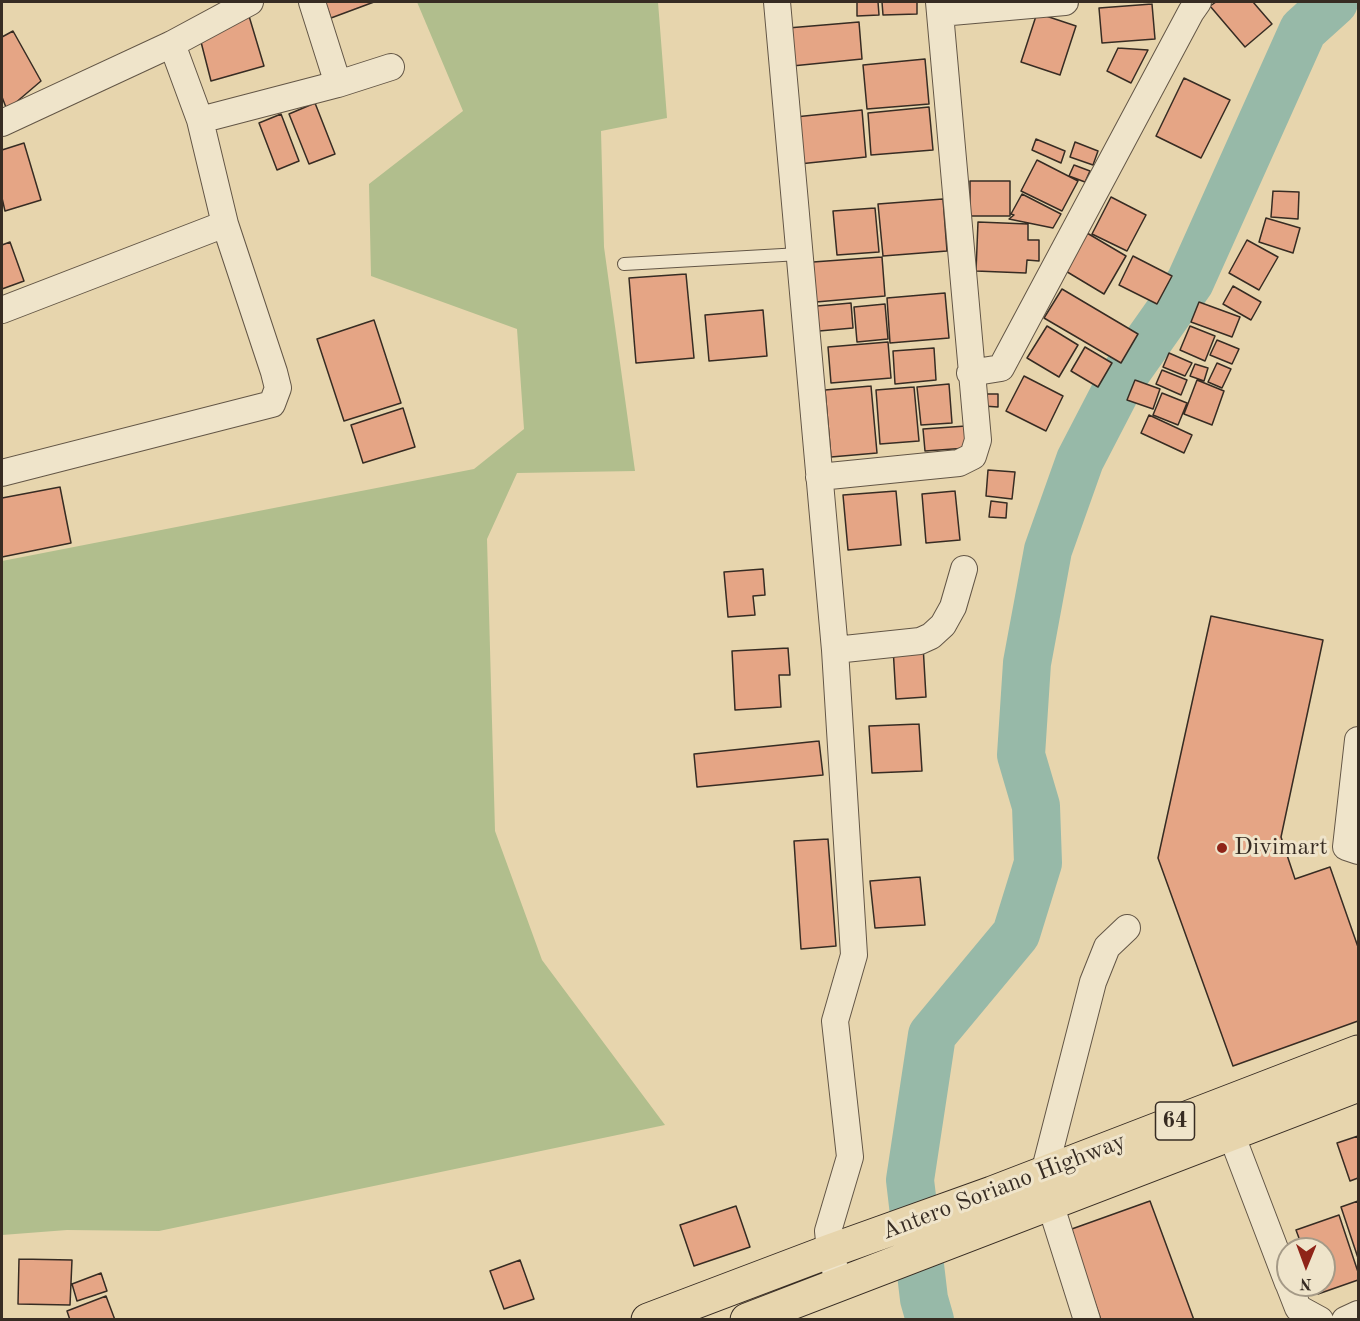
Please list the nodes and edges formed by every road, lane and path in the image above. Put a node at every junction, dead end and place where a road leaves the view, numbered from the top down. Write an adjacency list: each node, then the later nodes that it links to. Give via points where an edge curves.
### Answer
1 (249, 2): 7 (street)
2 (312, 2): 9 (street)
3 (777, 2): 13 (street)
4 (1065, 2): 6 (street)
5 (1198, 2): 16 (street, via 1001,368)
6 (939, 7): 16 (street)
7 (172, 44): 10 (street); 11 (street)
8 (391, 67): 9 (street)
9 (338, 84): 10 (street)
10 (200, 120): 12 (street)
11 (2, 123)
12 (225, 224): 15 (street); 17 (street, via 278,387 272,404)
13 (800, 254): 14 (lane); 18 (street)
14 (624, 264)
15 (2, 310)
16 (970, 373): 18 (street, via 978,440 973,456 958,463)
17 (2, 473)
18 (819, 477): 20 (street)
19 (964, 569): 20 (street, via 952,607 943,625 931,636 920,641)
20 (835, 650): 29 (street, via 854,955 835,1021 850,1157 828,1231)
21 (1359, 740): 22 (street, via 1346,847)
22 (1359, 851)
23 (1127, 928): 27 (street, via 1107,947 1093,982)
24 (1359, 1052): 26 (main road, Antero Soriano Highway / 64)
25 (1359, 1084): 26 (main road, Antero Soriano Highway / 64)
26 (1225, 1118): 27 (main road, Antero Soriano Highway / 64); 30 (street)
27 (1047, 1188): 28 (main road, Antero Soriano Highway / 64); 36 (street)
28 (997, 1207): 29 (main road, Antero Soriano Highway / 64); 31 (main road, Antero Soriano Highway / 64, via 885,1267)
29 (830, 1251): 31 (street); 34 (main road, Antero Soriano Highway / 64)
30 (1276, 1252)
31 (839, 1284): 35 (main road, Antero Soriano Highway / 64)
32 (1293, 1297): 37 (street, via 1298,1308)
33 (1359, 1314): 38 (street)
34 (648, 1320)
35 (747, 1320)
36 (1087, 1320)
37 (1320, 1320)
38 (1345, 1320)

